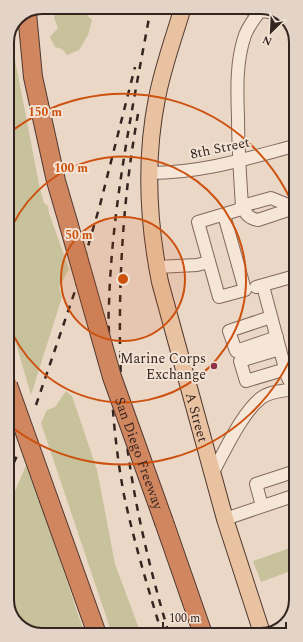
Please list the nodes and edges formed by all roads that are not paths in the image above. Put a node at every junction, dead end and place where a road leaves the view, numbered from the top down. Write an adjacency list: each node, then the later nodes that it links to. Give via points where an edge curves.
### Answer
1 (180, 14): 6 (main road, A Street, via 157,98)
2 (258, 14): 5 (street, via 246,34 239,68)
3 (27, 18): 30 (highway, San Diego Freeway, bridge, via 33,77 56,182 112,377)
4 (289, 147): 5 (street, 8th Street)
5 (239, 161): 6 (street, 8th Street, via 210,168); 7 (street)
6 (150, 173): 12 (main road, A Street, via 150,203)
7 (242, 206): 8 (street, via 271,198); 9 (street, via 246,215 258,220); 10 (street)
8 (289, 206)
9 (289, 210)
10 (224, 215): 11 (street, via 198,222); 15 (street)
11 (209, 262): 12 (street); 15 (street, via 219,297)
12 (157, 267): 25 (main road, A Street)
13 (289, 278): 14 (street)
14 (263, 286): 15 (street); 16 (street)
15 (245, 290)
16 (272, 317): 17 (street); 19 (street, via 229,331)
17 (277, 337): 18 (street); 19 (street)
18 (280, 349): 19 (street); 20 (street)
19 (238, 356): 20 (street, via 246,381)
20 (286, 369): 21 (street)
21 (289, 380)
22 (289, 391): 25 (street, via 271,393 261,398 244,417)
23 (14, 402): 29 (highway, bridge)
24 (289, 473): 27 (street, via 256,484)
25 (212, 474): 28 (main road, A Street)
26 (289, 497): 27 (street)
27 (262, 506): 28 (street)
28 (225, 519): 31 (main road, A Street)
29 (94, 628)
30 (201, 628)
31 (260, 628)

